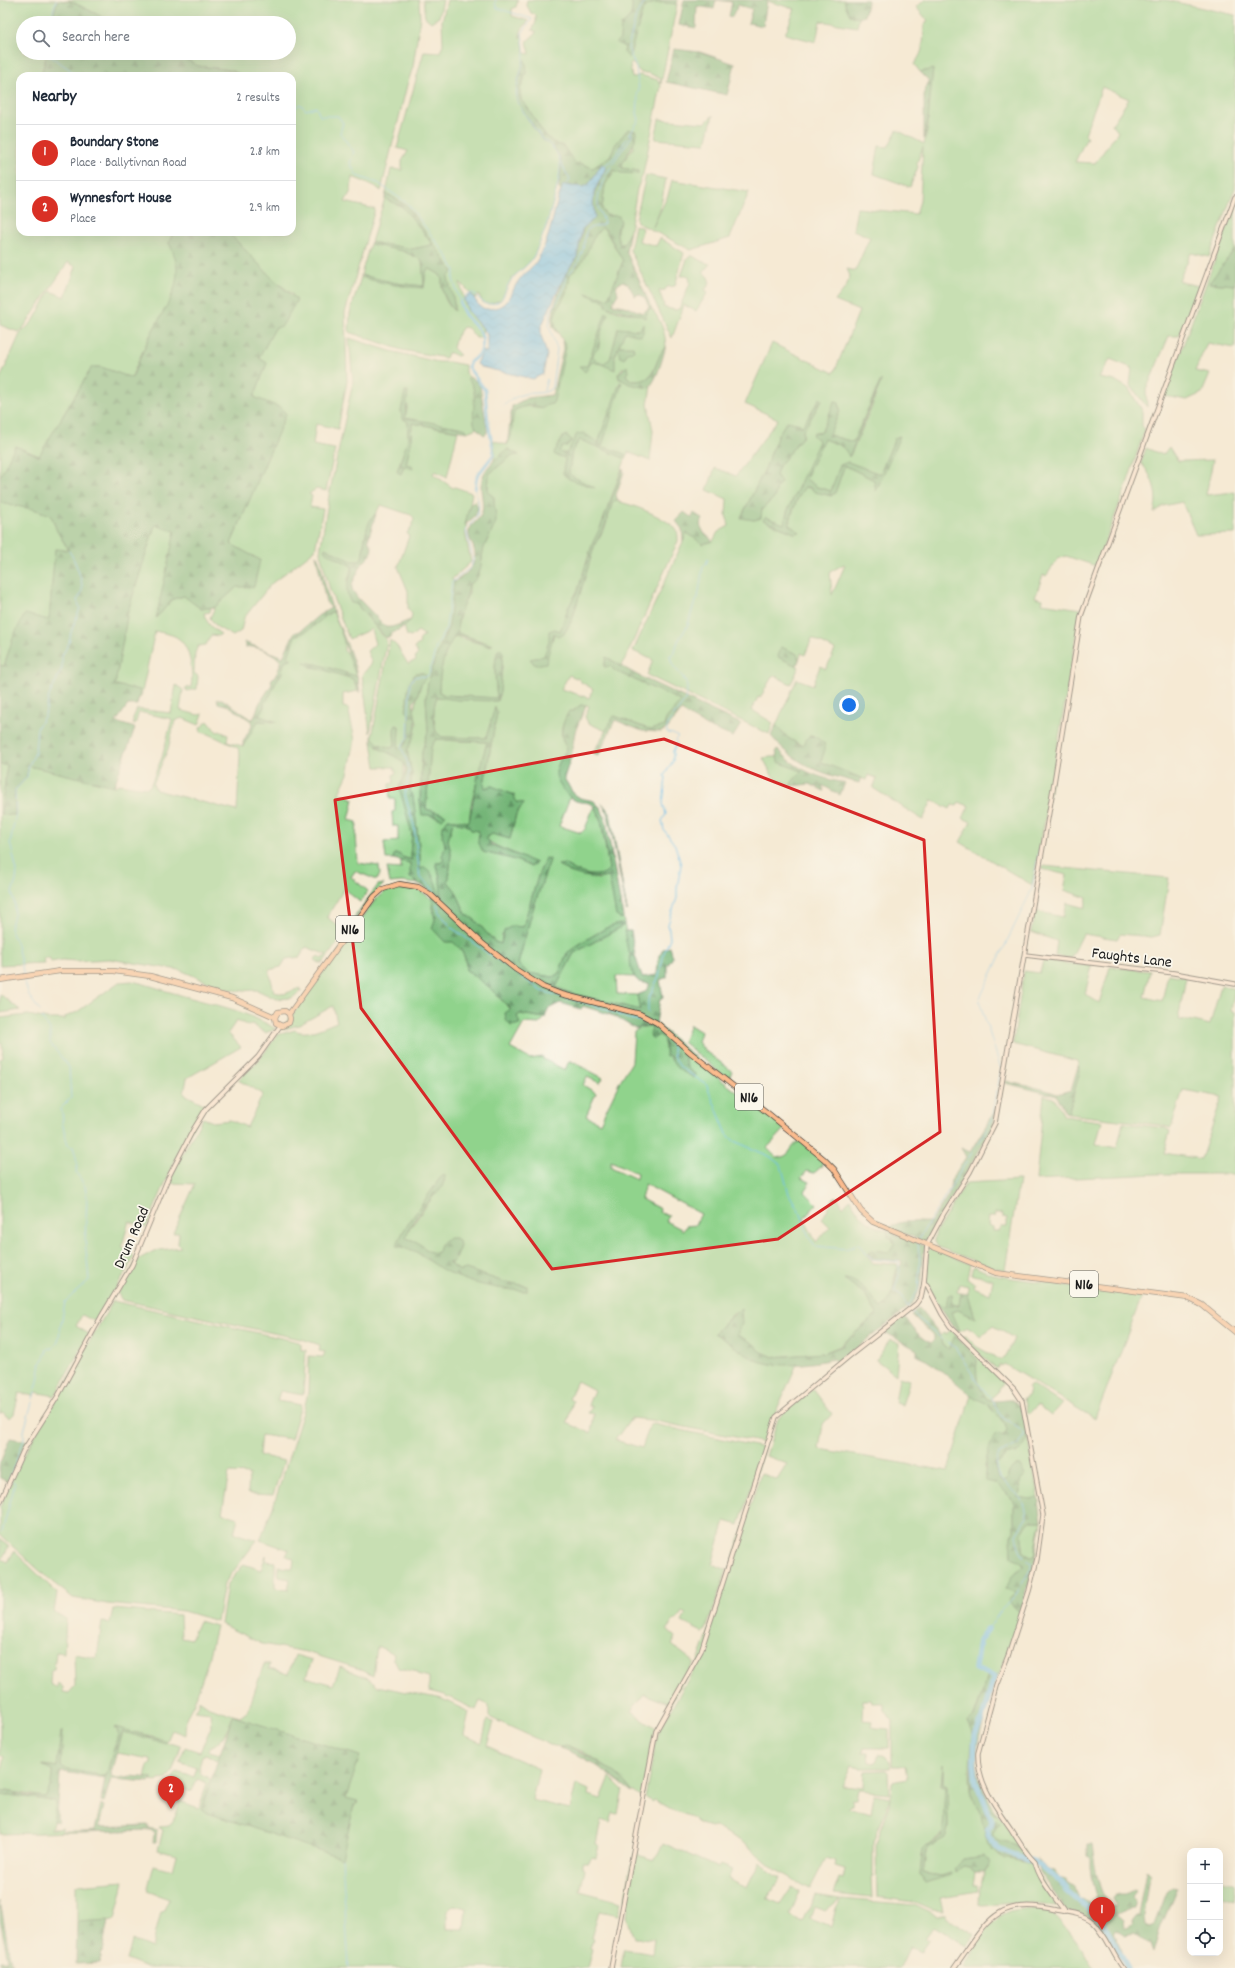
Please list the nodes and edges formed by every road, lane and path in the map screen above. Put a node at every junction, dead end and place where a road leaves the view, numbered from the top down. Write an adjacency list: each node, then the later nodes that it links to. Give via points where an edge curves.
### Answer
1 (1235, 197): 2 (street, via 1081,616)
2 (1025, 956): 4 (street, Faughts Lane, via 1174,973); 8 (street, via 995,1123)
3 (0, 980): 6 (highway, via 88,970 145,975 232,998)
4 (1235, 984)
5 (289, 1014): 6 (highway, via 281,1011); 7 (highway, N16, via 289,1023); 8 (highway, N16, via 378,893 392,885 418,887 439,902 482,943 543,987 640,1014 657,1022 691,1053 824,1159 834,1169 867,1218 880,1226)
6 (275, 1017): 7 (highway, via 276,1023)
7 (280, 1026): 11 (street, Drum Road, via 258,1057 206,1109 193,1130 168,1178 132,1265 58,1396 26,1446)
8 (928, 1245): 9 (street); 10 (highway, N16, via 996,1273 1188,1298 1202,1305)
9 (924, 1283): 12 (street, via 950,1326 1014,1389 1024,1409 1043,1524 1029,1591 996,1686 978,1753 978,1762 991,1801 1035,1862 1036,1869); 13 (street, via 921,1297 912,1307 776,1417 701,1651 656,1731)
10 (1235, 1332)
11 (0, 1503)
12 (1064, 1912): 14 (street, via 1022,1905 1000,1911); 15 (street, via 1093,1922)
13 (611, 1968)
14 (954, 1968)
15 (1123, 1968)

